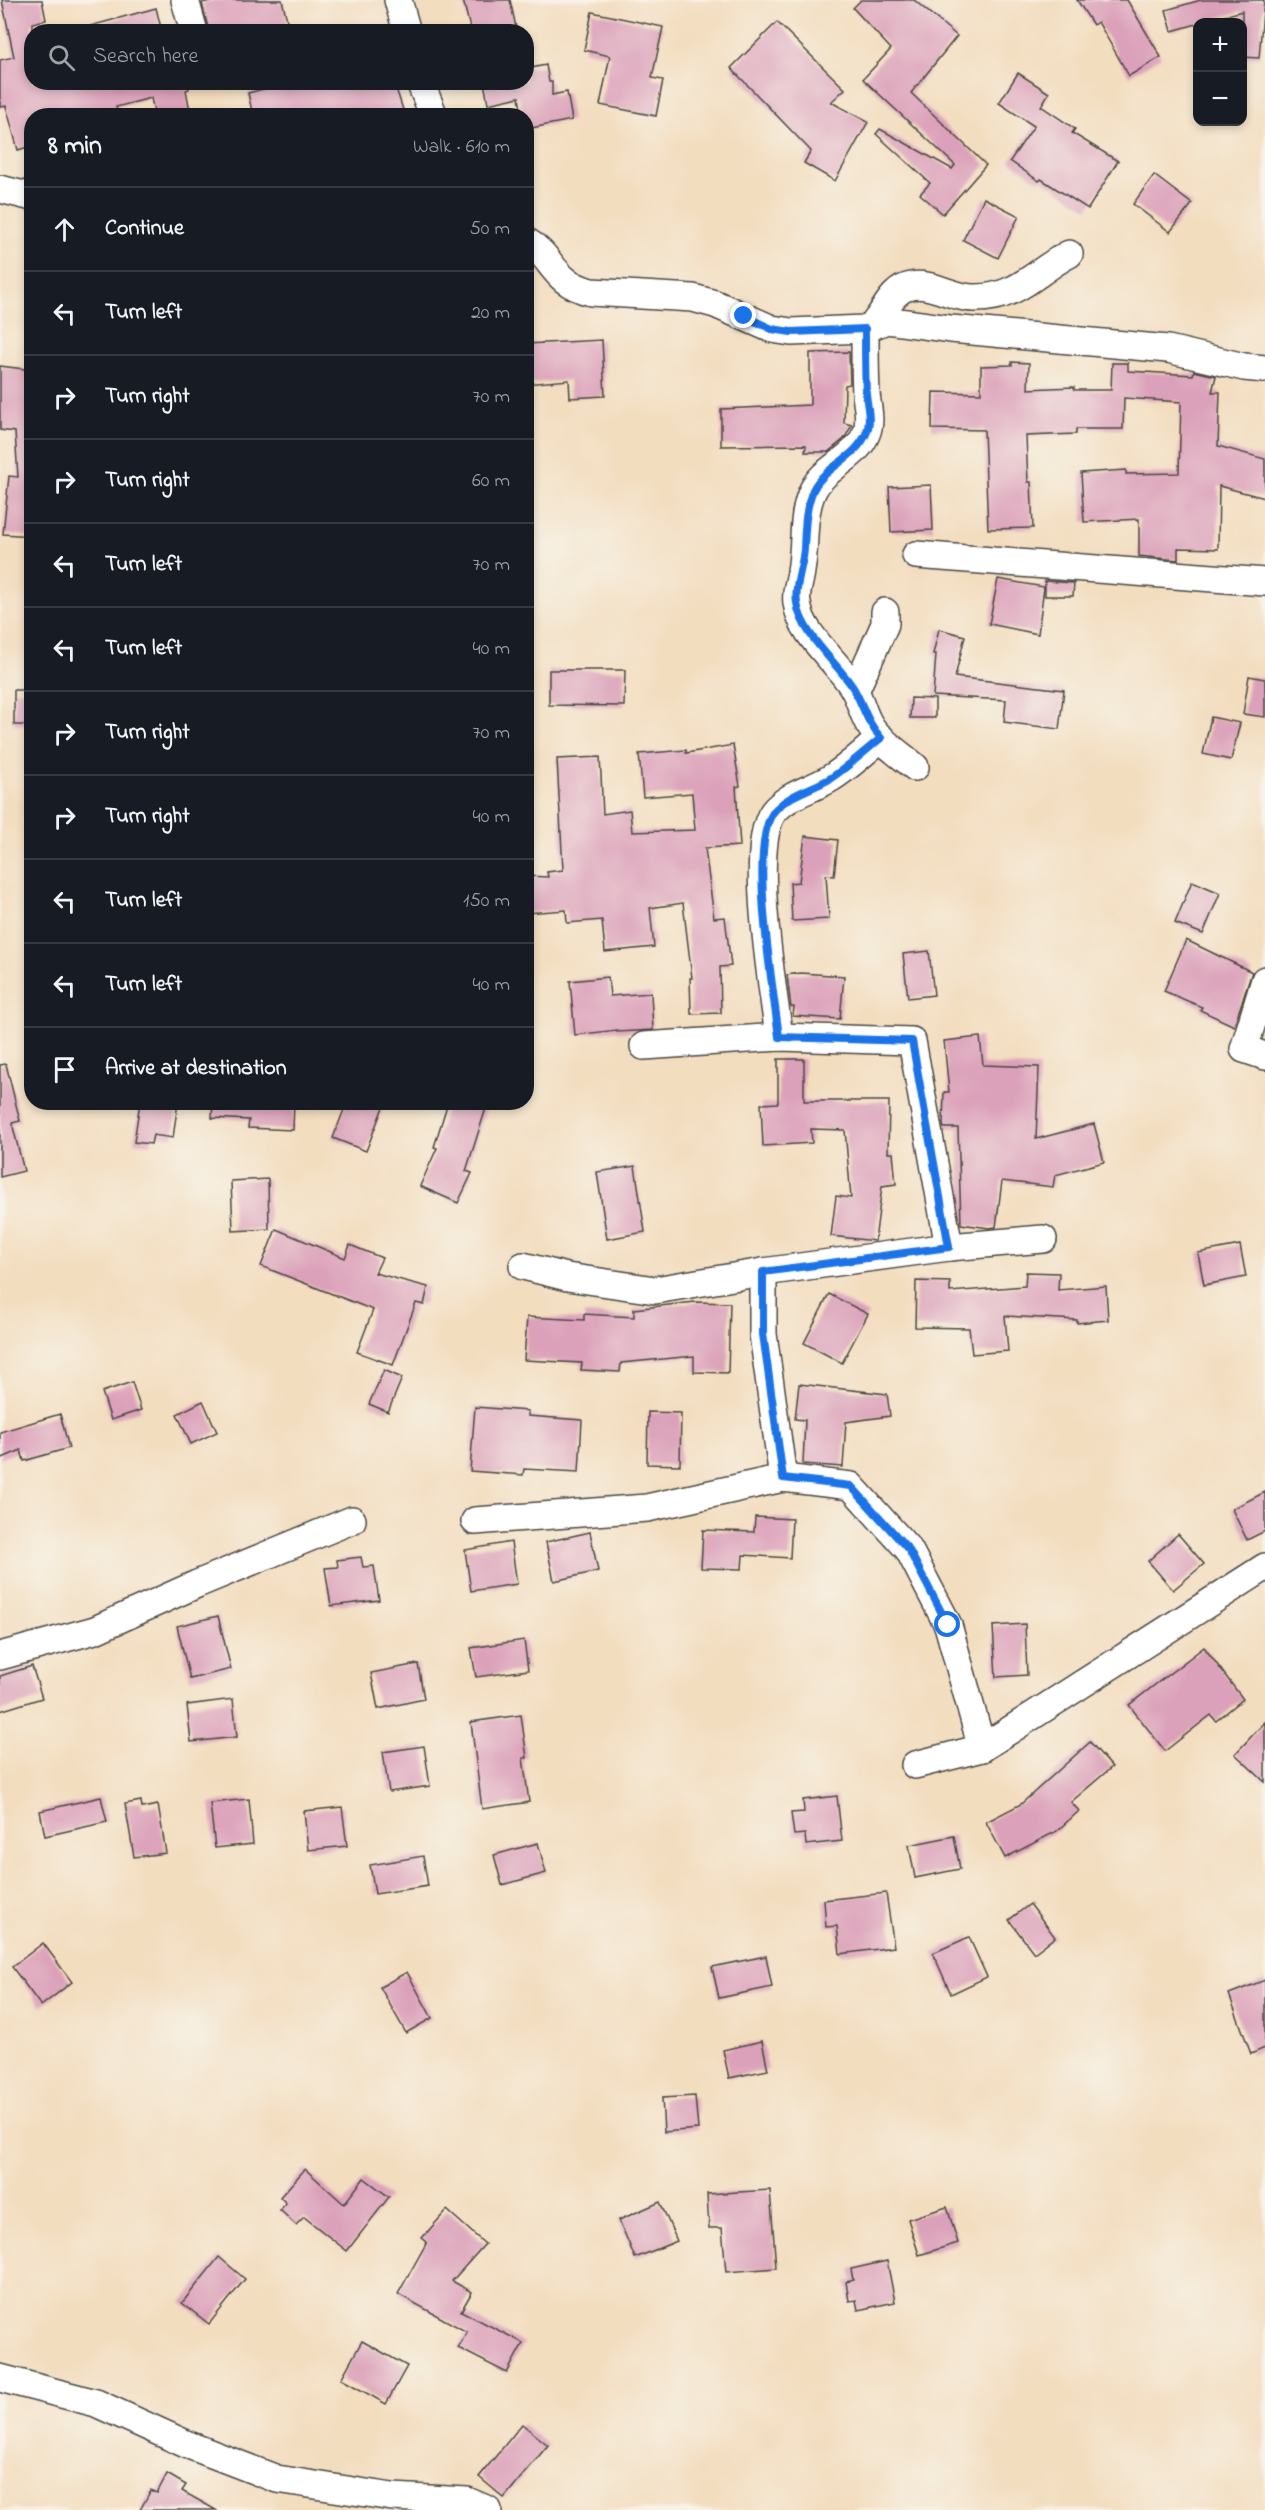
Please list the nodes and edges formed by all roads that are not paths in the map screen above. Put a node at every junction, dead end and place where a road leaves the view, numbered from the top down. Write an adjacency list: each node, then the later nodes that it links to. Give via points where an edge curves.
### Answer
1 (185, 0): 3 (street)
2 (398, 0): 4 (street)
3 (192, 24)
4 (404, 24)
5 (423, 90): 6 (street)
6 (431, 108)
7 (0, 189): 8 (street)
8 (24, 195)
9 (24, 208): 10 (street)
10 (0, 210)
11 (534, 246): 13 (street, via 566,283 591,292 693,298 772,329 791,332)
12 (1069, 254): 13 (street, via 1046,266 1038,277 1003,294 975,298 910,285 896,293 876,322)
13 (865, 329): 14 (street, via 886,320 1168,349); 18 (street, via 869,417 866,434 813,490 805,521 797,597 808,632)
14 (1265, 369)
15 (916, 555): 16 (street)
16 (1265, 582)
17 (885, 612): 18 (street, via 885,624)
18 (855, 691): 19 (street, via 871,727)
19 (881, 738): 20 (street); 22 (street, via 831,778 794,795 768,818 762,840 761,878)
20 (915, 767)
21 (1265, 980): 24 (street, via 1244,1049)
22 (779, 1037): 23 (street); 26 (street, via 912,1041)
23 (644, 1046)
24 (1265, 1056)
25 (1043, 1239): 26 (street)
26 (949, 1247): 28 (street)
27 (523, 1266): 28 (street, via 567,1277 656,1290)
28 (763, 1272): 29 (street, via 763,1334)
29 (783, 1478): 31 (street, via 647,1508); 34 (street, via 851,1486 909,1550 948,1625)
30 (352, 1520): 33 (street, via 95,1630)
31 (475, 1521)
32 (1265, 1567): 34 (street)
33 (0, 1656)
34 (981, 1748): 35 (street)
35 (915, 1765)
36 (0, 2378): 37 (street, via 96,2403 277,2479 392,2497 467,2501)
37 (488, 2510)

